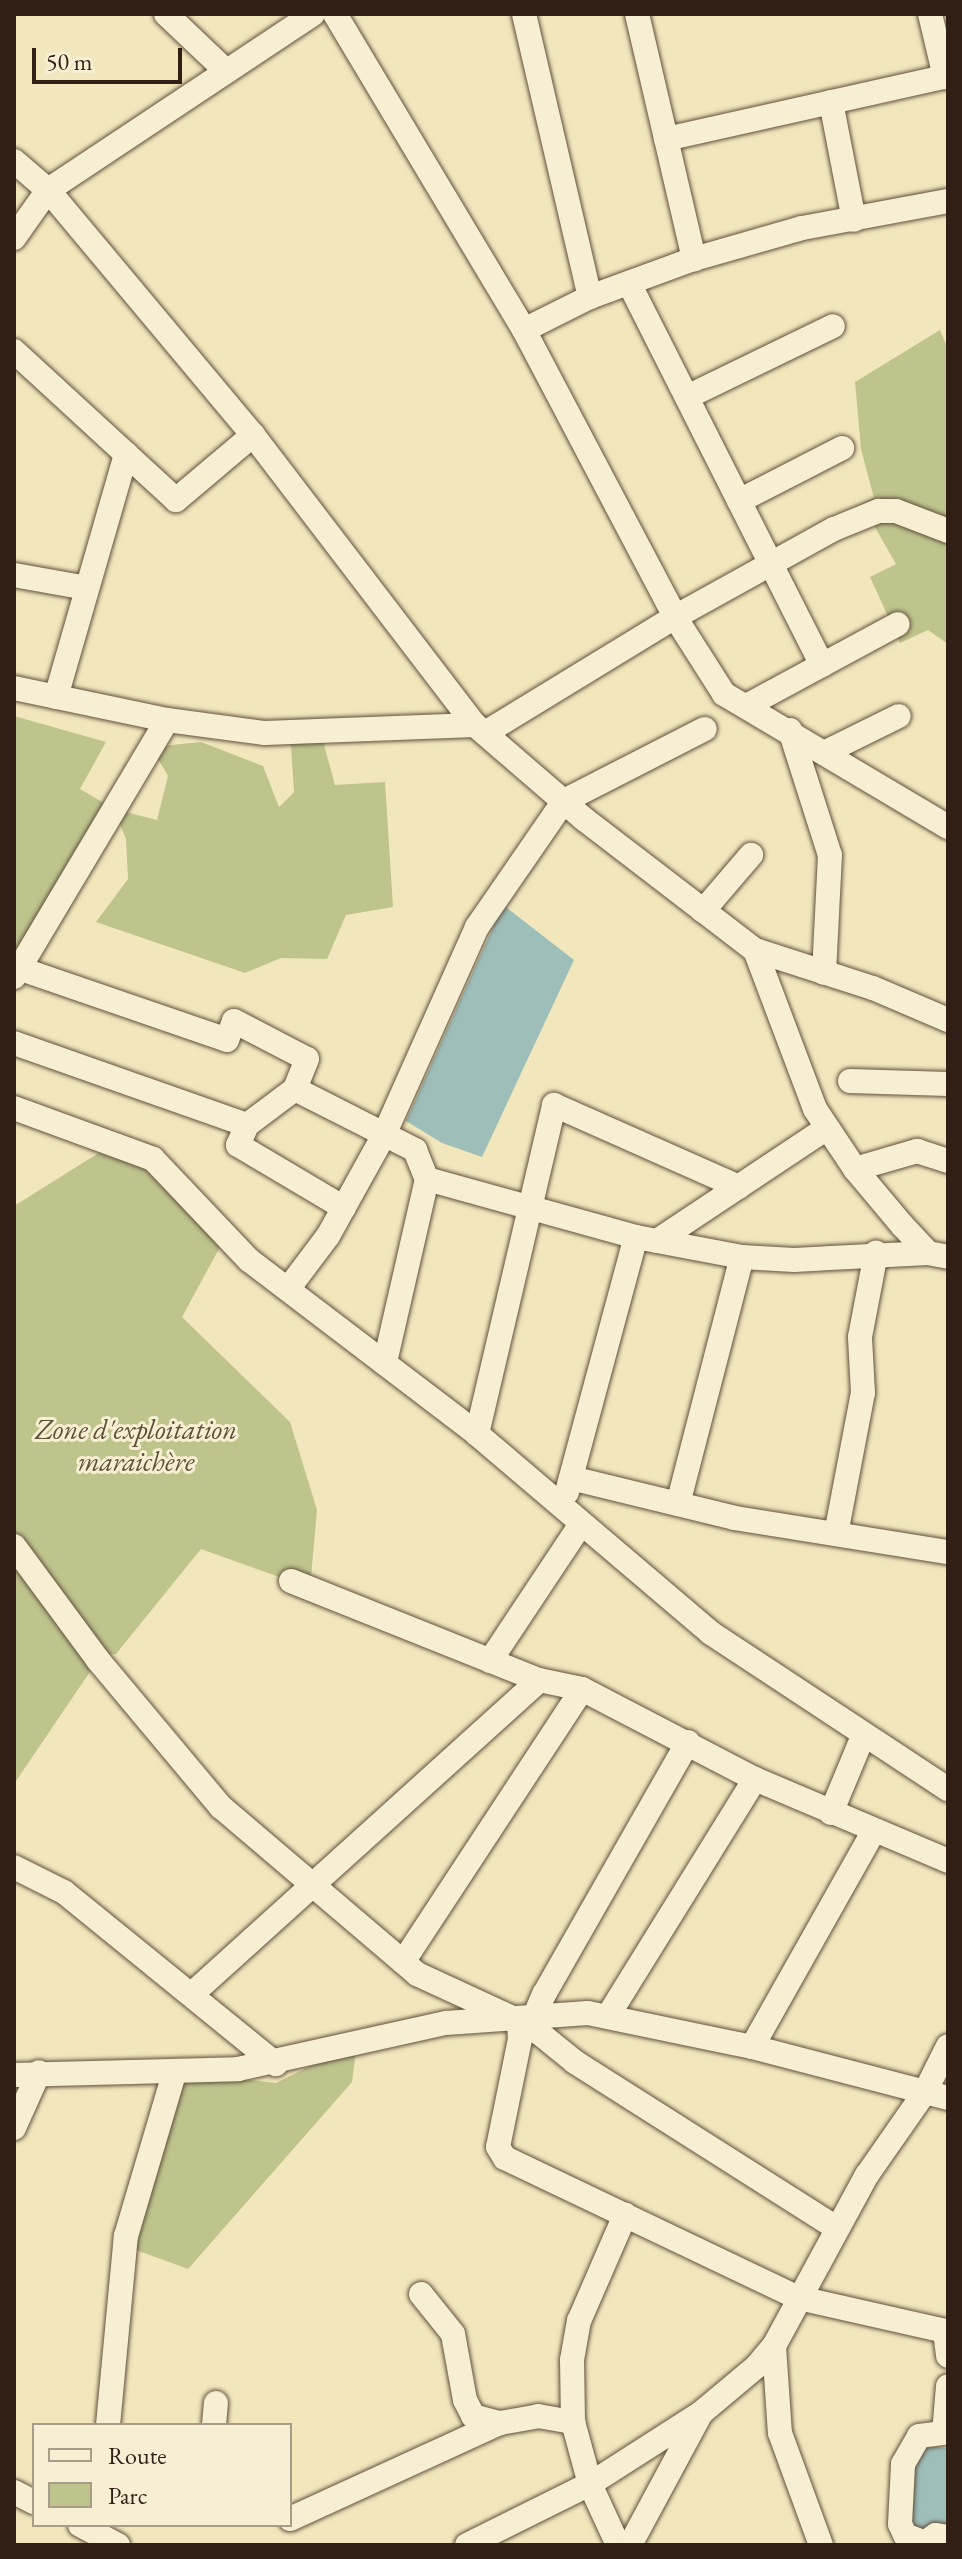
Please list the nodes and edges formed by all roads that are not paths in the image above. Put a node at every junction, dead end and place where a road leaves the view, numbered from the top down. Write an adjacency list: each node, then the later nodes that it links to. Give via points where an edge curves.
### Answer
1 (166, 14): 7 (street)
2 (313, 14): 7 (street)
3 (335, 14): 20 (street)
4 (524, 14): 18 (street)
5 (637, 14): 10 (street)
6 (930, 14): 8 (street)
7 (226, 71): 12 (street)
8 (946, 77): 9 (street)
9 (831, 102): 10 (street); 14 (street)
10 (666, 139): 16 (street)
11 (14, 161): 12 (street)
12 (48, 190): 15 (street); 23 (street)
13 (948, 201): 14 (street)
14 (854, 220): 16 (street, via 802,228)
15 (14, 238)
16 (694, 259): 17 (street)
17 (629, 283): 18 (street); 22 (street)
18 (590, 297): 20 (street)
19 (833, 326): 22 (street)
20 (524, 330): 31 (street)
21 (14, 351): 25 (street)
22 (687, 397): 26 (street)
23 (253, 435): 25 (street, via 176,500); 39 (street)
24 (842, 448): 26 (street)
25 (126, 454): 30 (street)
26 (739, 501): 28 (street)
27 (948, 531): 28 (street, via 896,511 878,511)
28 (771, 564): 31 (street); 33 (street)
29 (14, 576): 30 (street)
30 (87, 588): 35 (street)
31 (675, 617): 36 (street, via 724,694); 39 (street)
32 (898, 624): 33 (street)
33 (822, 665): 36 (street)
34 (14, 688): 35 (street)
35 (56, 697): 38 (street)
36 (748, 705): 41 (street)
37 (899, 716): 42 (street)
38 (167, 720): 39 (street, via 265,733); 48 (street)
39 (480, 729): 43 (street)
40 (705, 729): 43 (street)
41 (790, 730): 42 (street); 49 (street, via 830,855)
42 (826, 752): 44 (street)
43 (564, 801): 46 (street); 58 (street, via 477,927)
44 (948, 827)
45 (751, 855): 46 (street)
46 (703, 911): 47 (street)
47 (755, 950): 49 (street); 57 (street)
48 (16, 972): 54 (street, via 227,1040 234,1021 307,1059)
49 (824, 973): 50 (street)
50 (948, 1020)
51 (14, 1043): 56 (street)
52 (850, 1081): 53 (street)
53 (948, 1084)
54 (295, 1089): 56 (street); 58 (street)
55 (14, 1108): 69 (street, via 153,1159 249,1260)
56 (247, 1125): 64 (street, via 238,1145)
57 (827, 1128): 60 (street); 62 (street)
58 (384, 1135): 61 (street, via 415,1150); 64 (street)
59 (948, 1161): 60 (street, via 917,1151)
60 (855, 1169): 67 (street)
61 (427, 1179): 63 (street); 70 (street)
62 (739, 1187): 63 (street, via 554,1105); 65 (street)
63 (530, 1205): 65 (street); 71 (street)
64 (344, 1208): 69 (street)
65 (647, 1239): 68 (street); 72 (street)
66 (876, 1253): 67 (street); 68 (street, via 794,1260); 76 (street, via 860,1337 863,1393)
67 (938, 1255)
68 (742, 1257): 73 (street)
69 (288, 1289): 70 (street)
70 (385, 1363): 71 (street)
71 (477, 1434): 74 (street)
72 (571, 1478): 73 (street); 74 (street)
73 (678, 1504): 76 (street)
74 (563, 1506): 75 (street)
75 (581, 1524): 80 (street); 83 (street, via 711,1633)
76 (836, 1534): 78 (street)
77 (14, 1546): 91 (street, via 98,1660 221,1807)
78 (948, 1552)
79 (291, 1581): 80 (street)
80 (490, 1661): 81 (street)
81 (539, 1680): 82 (street); 91 (street)
82 (582, 1689): 84 (street); 92 (street)
83 (863, 1736): 86 (street); 87 (street)
84 (688, 1742): 85 (street); 96 (street)
85 (755, 1779): 87 (street); 95 (street)
86 (948, 1789)
87 (831, 1813): 88 (street)
88 (873, 1832): 89 (street); 98 (street)
89 (948, 1861)
90 (14, 1867): 93 (street, via 64,1892)
91 (313, 1885): 92 (street); 93 (street)
92 (403, 1962): 94 (street)
93 (192, 1994): 99 (street)
94 (506, 2016): 96 (street); 99 (street, via 446,2023); 105 (street, via 519,2021 520,2039 498,2147 505,2158)
95 (608, 2016): 96 (street); 98 (street)
96 (534, 2018): 106 (street, via 538,2032 555,2049)
97 (948, 2046): 103 (street)
98 (752, 2047): 103 (street)
99 (276, 2064): 101 (street)
100 (39, 2072): 101 (street); 102 (street); 104 (street)
101 (174, 2074): 115 (street, via 126,2236)
102 (14, 2075)
103 (936, 2095): 106 (street)
104 (14, 2128)
105 (625, 2215): 108 (street); 114 (street, via 579,2321 572,2360)
106 (837, 2228): 108 (street)
107 (421, 2294): 116 (street, via 453,2334 473,2416)
108 (799, 2298): 109 (street); 110 (street)
109 (947, 2330): 111 (street)
110 (774, 2346): 113 (street); 125 (street, via 780,2433)
111 (948, 2356)
112 (948, 2386): 117 (street)
113 (701, 2413): 118 (street); 124 (street)
114 (573, 2422): 116 (street, via 538,2416); 118 (street)
115 (108, 2423)
116 (500, 2423): 119 (street)
117 (946, 2433): 121 (street, via 919,2436 903,2464 900,2524 905,2535)
118 (590, 2484): 122 (street); 123 (street)
119 (292, 2518)
120 (948, 2537): 121 (street, via 936,2535)
121 (922, 2544)
122 (467, 2545)
123 (618, 2545)
124 (630, 2545)
125 (821, 2545)

